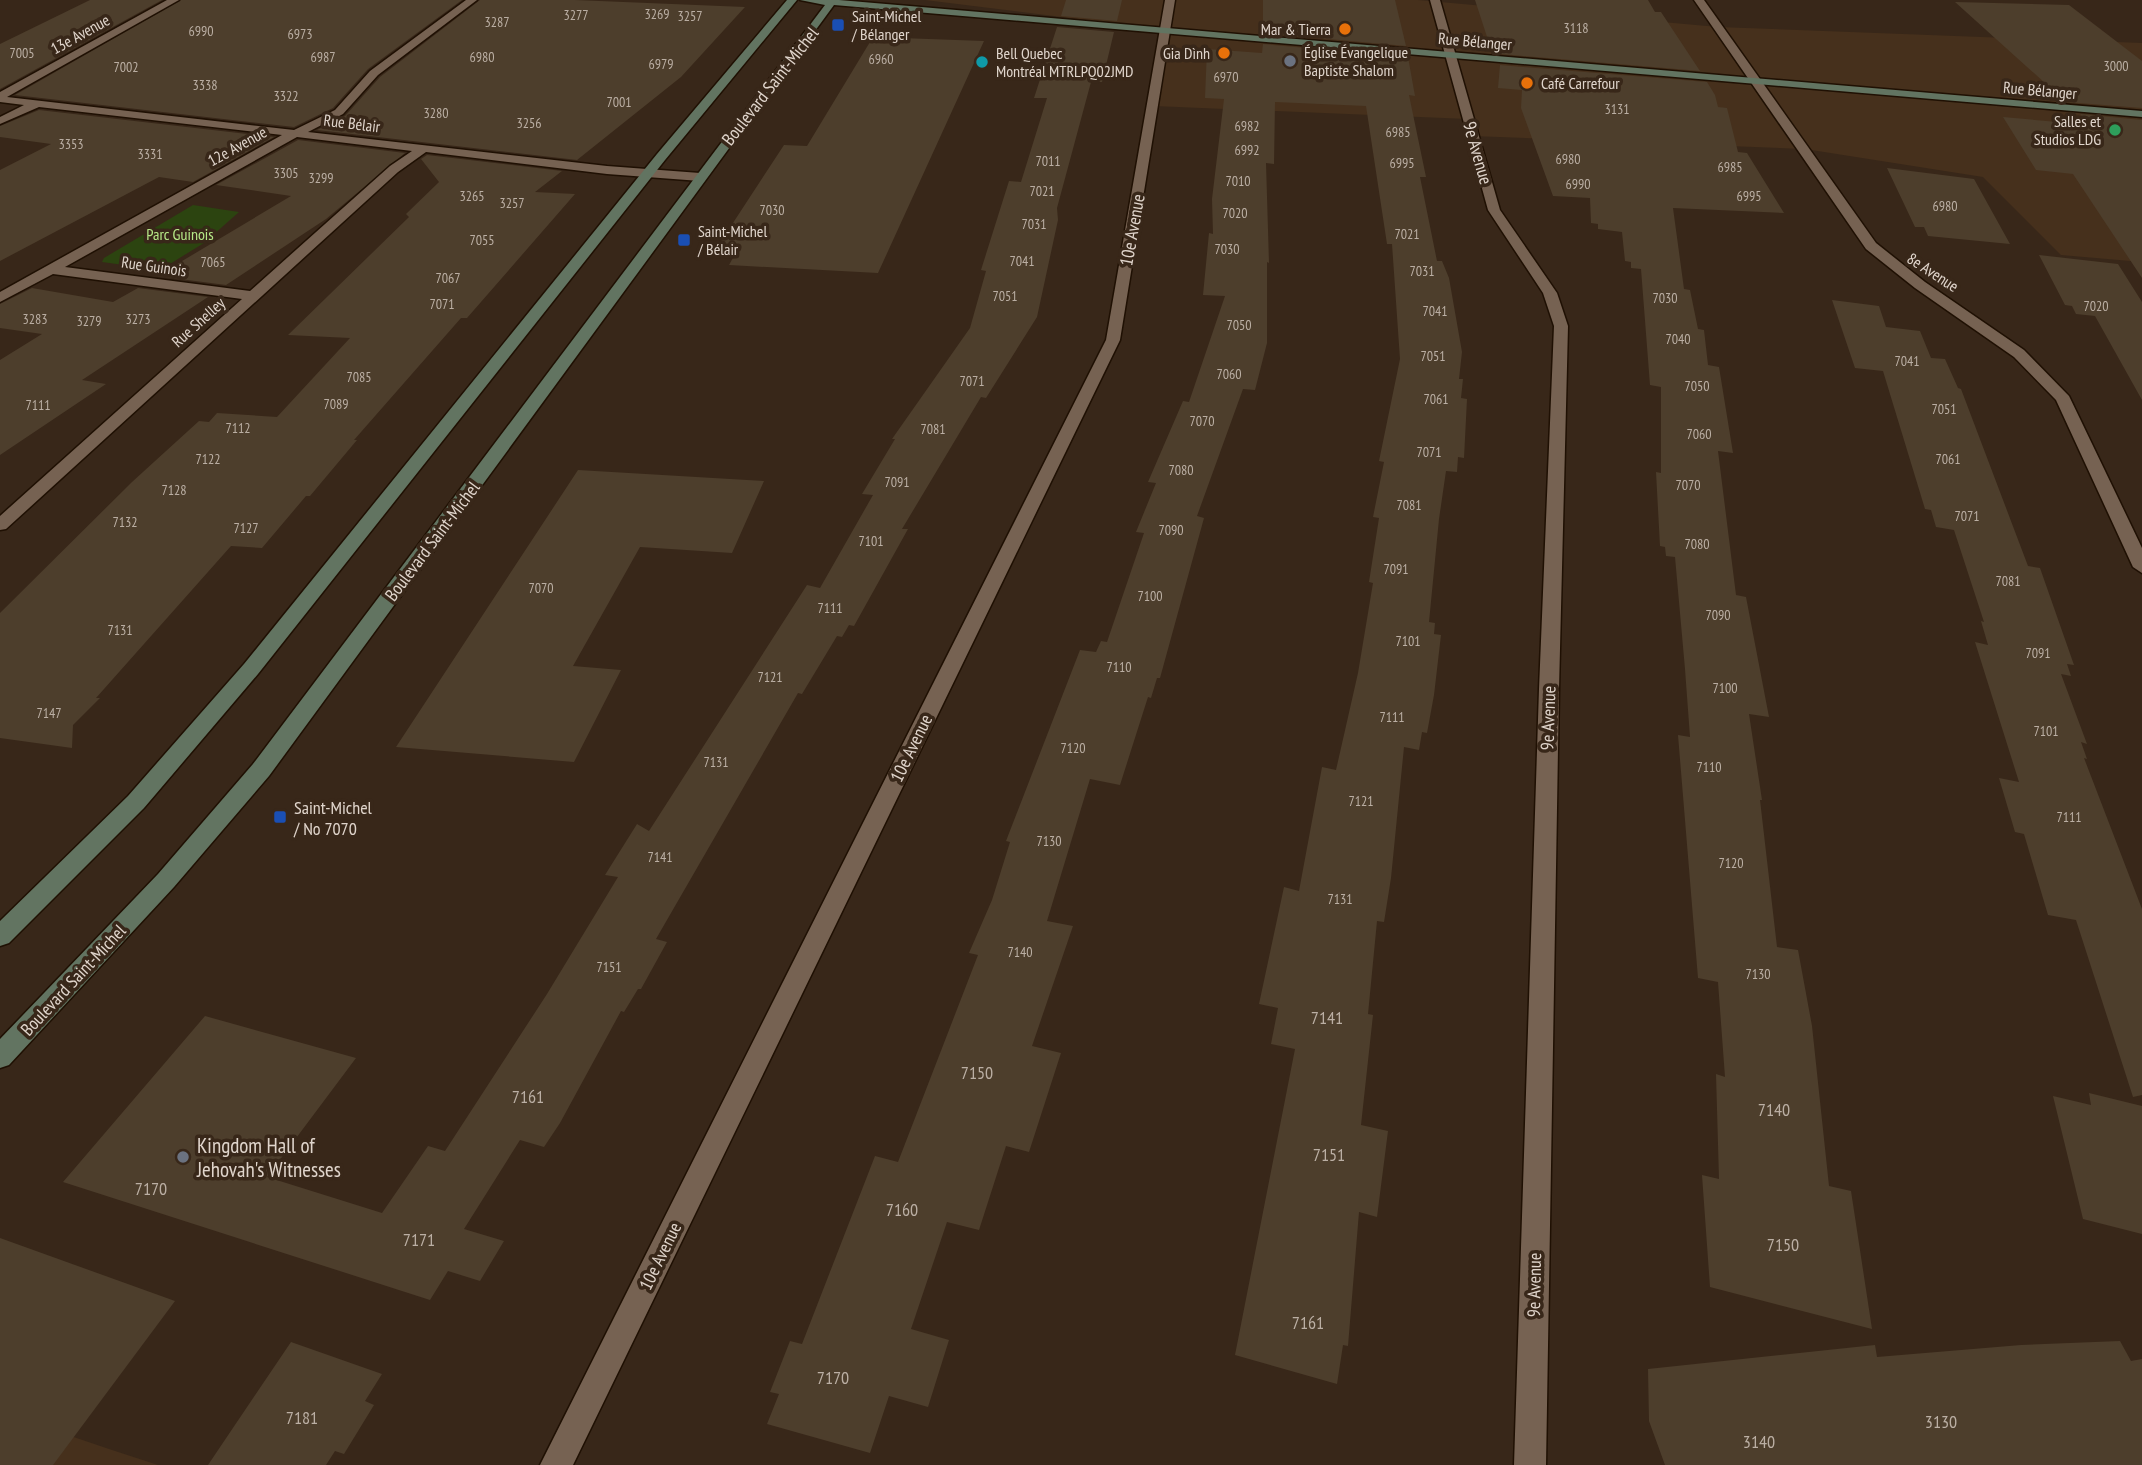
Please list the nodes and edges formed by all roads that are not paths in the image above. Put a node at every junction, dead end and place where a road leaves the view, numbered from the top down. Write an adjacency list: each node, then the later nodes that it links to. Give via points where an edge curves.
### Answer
1 (174, 0): 12 (street, 13e Avenue)
2 (472, 0): 16 (street, 12e Avenue, via 374,73 339,112)
3 (792, 0): 18 (main road, Boulevard Saint-Michel)
4 (805, 0): 8 (main road, Rue Bélanger)
5 (1170, 0): 9 (street, 10e Avenue)
6 (1435, 0): 10 (street, 9e Avenue)
7 (1699, 0): 11 (street, 8e Avenue)
8 (833, 1): 9 (main road, Rue Bélanger); 19 (main road, Boulevard Saint-Michel)
9 (1166, 30): 10 (main road, Rue Bélanger); 27 (street, 10e Avenue, via 1113,340)
10 (1450, 55): 11 (main road, Rue Bélanger); 28 (street, 9e Avenue, via 1494,210 1557,302 1561,326)
11 (1757, 82): 14 (main road, Rue Bélanger); 24 (street, 8e Avenue, via 1871,246 1893,267 2003,339 2047,377 2063,399)
12 (0, 98): 13 (street, Rue Bélair)
13 (38, 103): 15 (street); 16 (street, Rue Bélair)
14 (2142, 114)
15 (0, 121)
16 (297, 132): 17 (street, Rue Bélair); 20 (street, 12e Avenue)
17 (424, 148): 18 (street, Rue Bélair); 21 (street, Rue Shelley, via 394,169)
18 (650, 173): 19 (street, Rue Bélair); 25 (main road, Boulevard Saint-Michel, via 251,669 136,802)
19 (700, 177): 26 (main road, Boulevard Saint-Michel, via 261,771 214,829)
20 (50, 269): 21 (street, Rue Guinois); 22 (street, 12e Avenue)
21 (253, 296): 23 (street, Rue Shelley)
22 (0, 298)
23 (0, 525)
24 (2142, 567)
25 (0, 936)
26 (0, 1057)
27 (556, 1465)
28 (1530, 1465)

